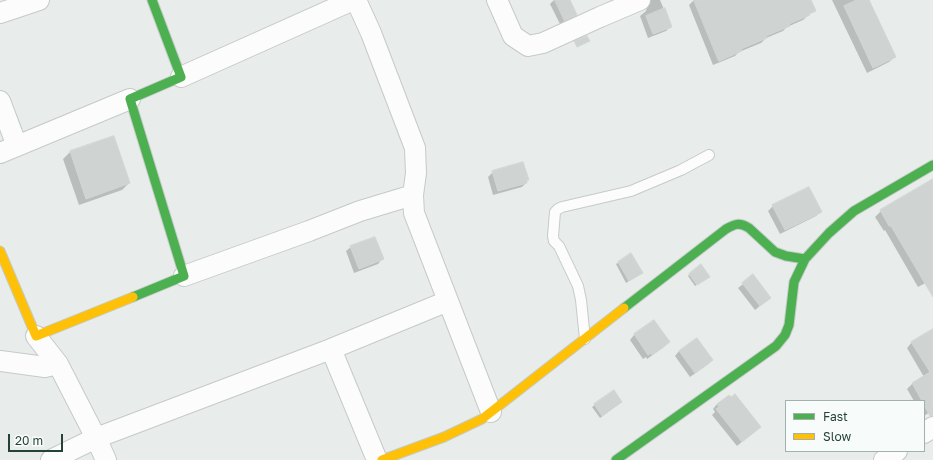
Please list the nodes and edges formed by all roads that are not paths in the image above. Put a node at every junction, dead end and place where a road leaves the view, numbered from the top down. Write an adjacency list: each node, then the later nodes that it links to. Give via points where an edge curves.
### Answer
1 (39, 0): 6 (street)
2 (152, 0): 7 (street)
3 (355, 0): 7 (street); 13 (street, via 371,33 415,148 416,173)
4 (497, 0): 5 (street, via 513,36 528,46 543,43)
5 (640, 0)
6 (0, 13)
7 (181, 77): 8 (street)
8 (130, 99): 10 (street); 16 (street)
9 (0, 101): 10 (street)
10 (9, 150)
11 (709, 155): 19 (lane, via 631,191 558,209 554,241 559,246 578,286)
12 (933, 165): 15 (street, via 854,211)
13 (413, 195): 16 (street, via 360,211); 17 (street, via 414,213)
14 (0, 251): 18 (street)
15 (805, 259): 19 (street, via 782,256 772,251 746,226 739,223 726,229); 30 (street, via 794,282 789,325 776,346)
16 (184, 276): 18 (street)
17 (448, 300): 20 (street); 23 (street)
18 (36, 336): 22 (street)
19 (584, 339): 23 (street)
20 (331, 349): 24 (street); 28 (street)
21 (0, 361): 22 (street, via 45,367)
22 (58, 364): 24 (street)
23 (491, 412): 29 (street, via 444,438)
24 (96, 438): 26 (street); 27 (street)
25 (896, 452): 31 (street)
26 (51, 460)
27 (106, 460)
28 (377, 460)
29 (382, 460)
30 (616, 460)
31 (884, 460)

